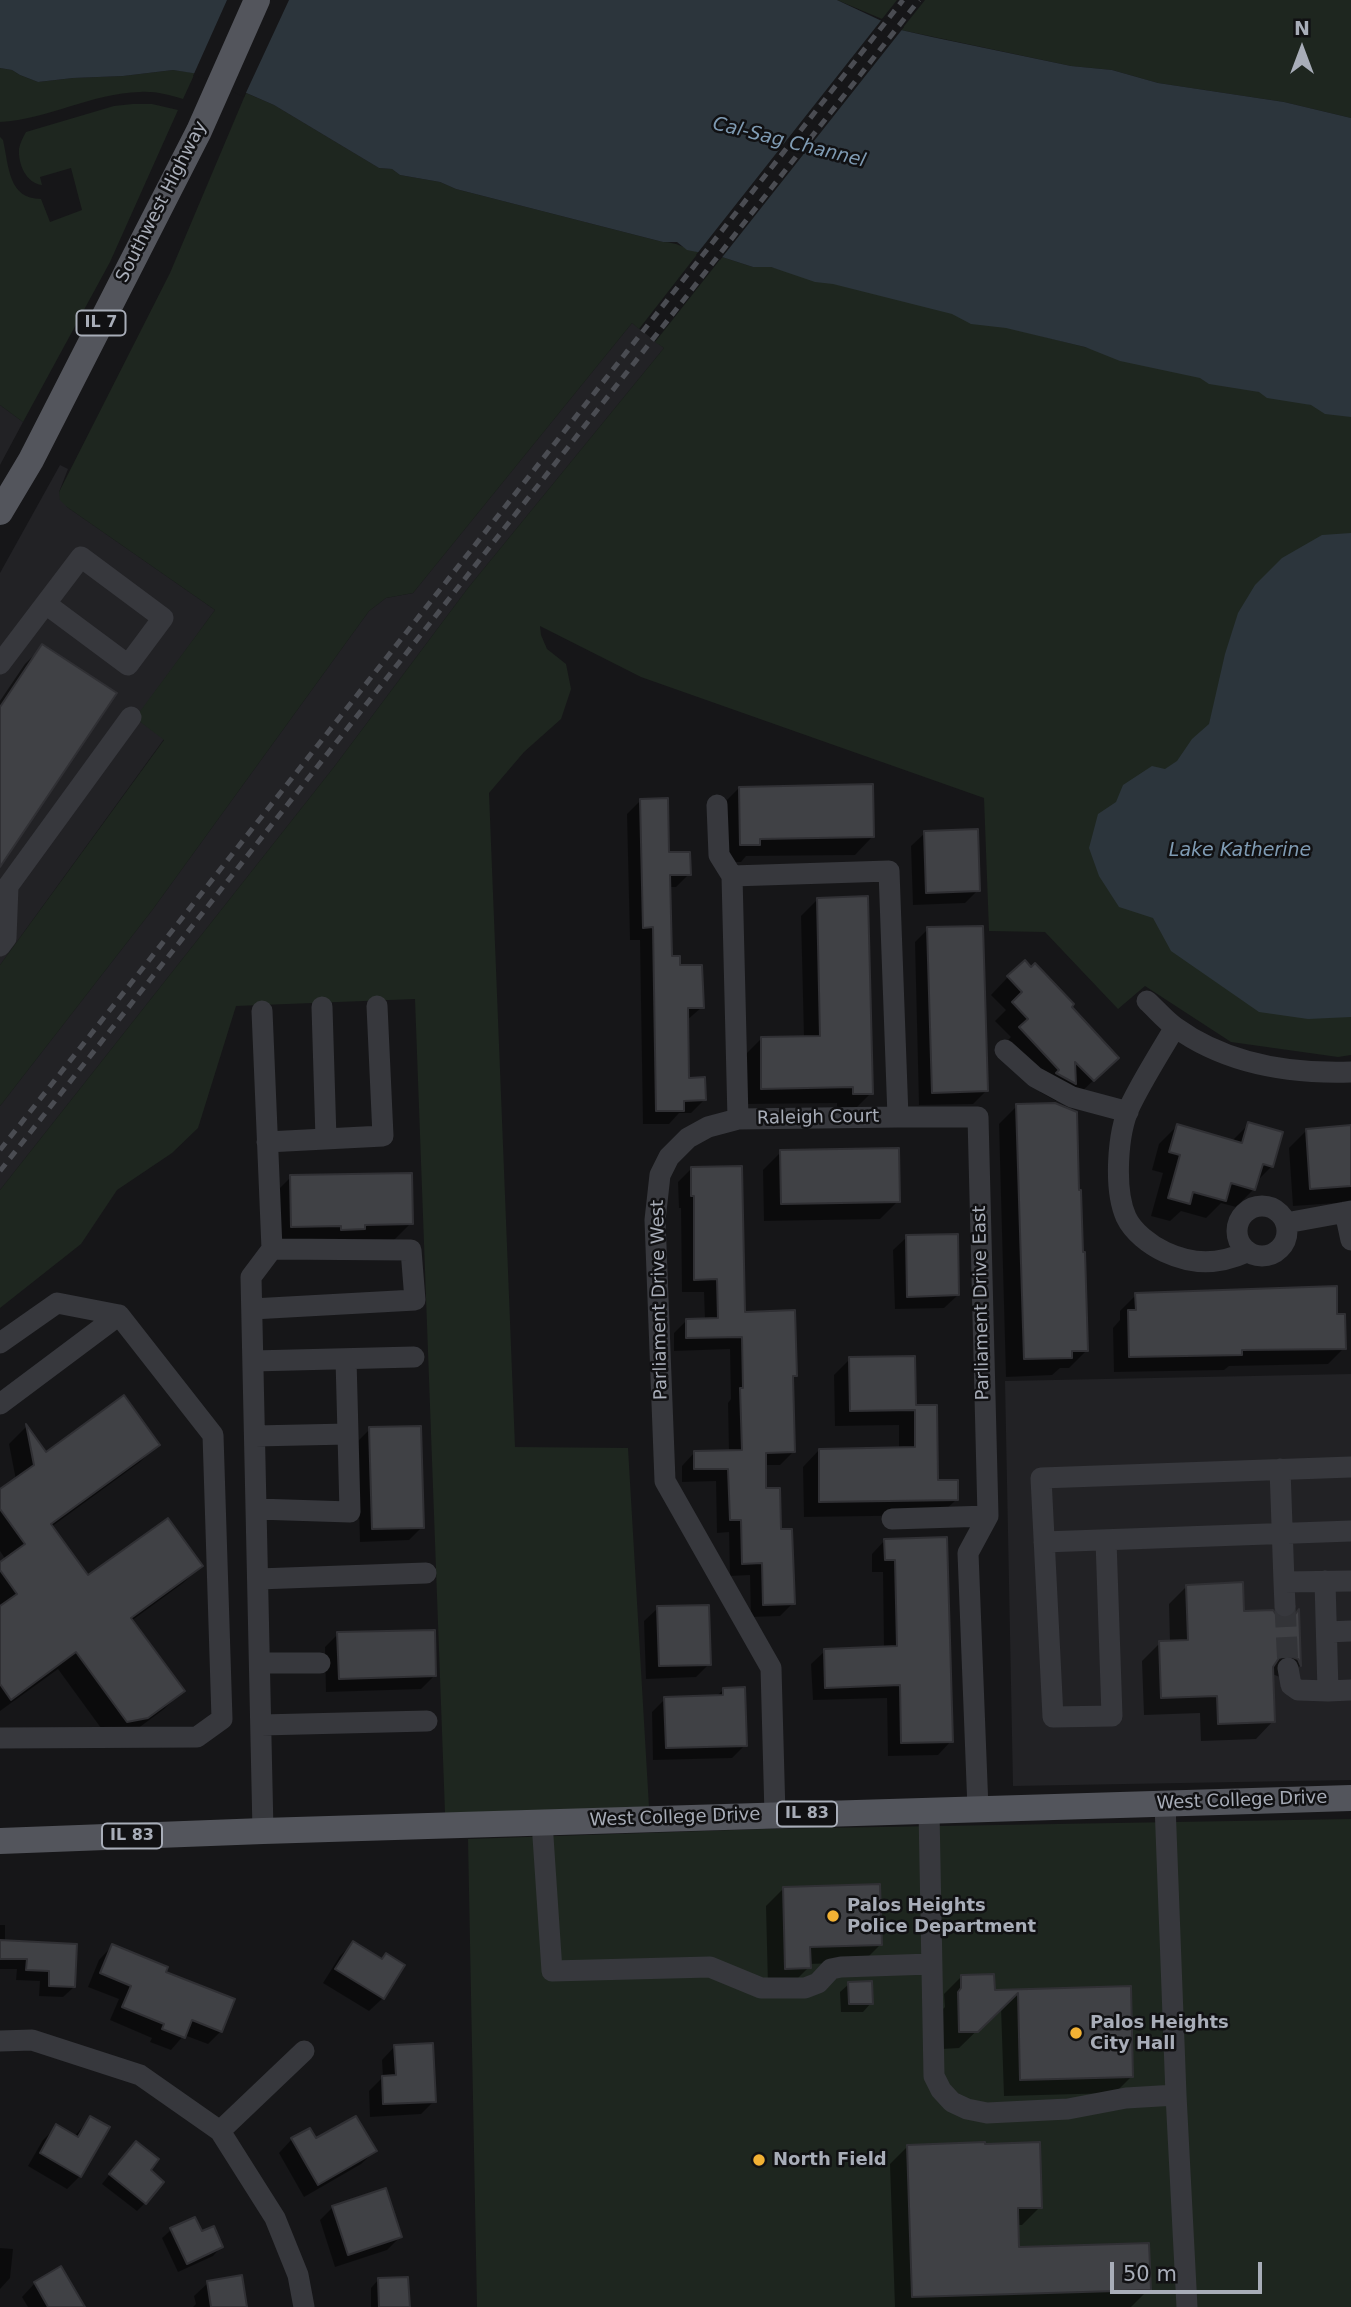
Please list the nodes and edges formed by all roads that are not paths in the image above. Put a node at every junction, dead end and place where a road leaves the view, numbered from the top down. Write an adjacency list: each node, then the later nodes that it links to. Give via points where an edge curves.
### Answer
1 (257, 0): 2 (main road, Southwest Highway / IL 7, via 199,131)
2 (0, 512)
3 (46, 604): 3 (street, via 82,557 163,618 128,665); 4 (street)
4 (0, 664)
5 (131, 717): 8 (street, via 8,886 6,938)
6 (717, 805): 7 (street, via 719,855)
7 (732, 876): 17 (street, via 889,871); 18 (street)
8 (0, 946)
9 (1147, 1001): 13 (street)
10 (377, 1006): 19 (street, via 383,1136)
11 (322, 1007): 19 (street)
12 (262, 1011): 20 (street)
13 (1175, 1027): 15 (street, via 1216,1051 1247,1061 1288,1071); 16 (street)
14 (1005, 1049): 16 (street, via 1035,1077 1072,1097)
15 (1351, 1072)
16 (1128, 1112): 25 (street, via 1120,1149 1120,1195 1136,1231 1155,1247 1198,1263 1221,1261)
17 (898, 1117): 18 (street, Raleigh Court); 38 (street, Parliament Drive East, via 978,1117)
18 (738, 1119): 64 (street, Parliament Drive West, via 688,1138 669,1157 660,1175 655,1220 665,1481 771,1668)
19 (326, 1139): 20 (street)
20 (267, 1142): 24 (street)
21 (1348, 1212): 22 (street); 23 (street)
22 (1286, 1223): 25 (street, via 1287,1239 1278,1252 1262,1257); 25 (street, via 1276,1209 1251,1208 1237,1229)
23 (1351, 1240)
24 (272, 1250): 26 (street, via 251,1277); 26 (street, via 411,1250 415,1300)
25 (1247, 1251)
26 (252, 1308): 31 (street)
27 (119, 1315): 28 (street, via 57,1303); 32 (street); 59 (street, via 213,1436 222,1719 197,1737)
28 (0, 1343)
29 (414, 1357): 30 (street)
30 (346, 1359): 31 (street); 33 (street)
31 (253, 1361): 34 (street)
32 (0, 1404)
33 (348, 1434): 34 (street); 37 (street, via 350,1511)
34 (255, 1436): 37 (street)
35 (1351, 1467): 36 (street)
36 (1280, 1469): 41 (street); 43 (street, via 1041,1478)
37 (257, 1509): 45 (street)
38 (988, 1516): 39 (street); 62 (street, Parliament Drive East, via 968,1553)
39 (892, 1519)
40 (1351, 1531): 41 (street)
41 (1283, 1533): 42 (street); 48 (street)
42 (1106, 1540): 43 (street); 43 (street, via 1112,1716 1053,1717)
43 (1044, 1542)
44 (426, 1573): 45 (street)
45 (258, 1579): 53 (street)
46 (1325, 1581): 47 (street); 48 (street); 51 (street)
47 (1351, 1581)
48 (1284, 1583): 49 (street)
49 (1285, 1606)
50 (1351, 1631): 51 (street)
51 (1327, 1632): 56 (street)
52 (320, 1662): 53 (street)
53 (260, 1663): 58 (street)
54 (1288, 1668): 56 (street, via 1291,1685 1298,1690)
55 (1351, 1690): 56 (street)
56 (1328, 1691)
57 (427, 1721): 58 (street)
58 (261, 1725): 66 (street)
59 (0, 1738)
60 (1351, 1798): 61 (main road, West College Drive / IL 83)
61 (1165, 1804): 62 (main road, West College Drive / IL 83); 71 (street)
62 (978, 1809): 63 (main road, West College Drive / IL 83)
63 (929, 1811): 64 (main road, West College Drive / IL 83); 68 (street)
64 (775, 1815): 65 (main road, West College Drive / IL 83)
65 (542, 1822): 66 (main road, West College Drive / IL 83); 68 (street, via 552,1971 710,1967 761,1988 806,1988 841,1967)
66 (263, 1831): 67 (main road, West College Drive / IL 83)
67 (0, 1841)
68 (931, 1964): 71 (street, via 934,2076 952,2102 987,2113 1068,2109)
69 (0, 2041): 72 (street, via 32,2040 139,2075)
70 (304, 2051): 72 (street)
71 (1176, 2095): 74 (street)
72 (220, 2131): 73 (street, via 275,2218 298,2275)
73 (304, 2307)
74 (1187, 2307)

